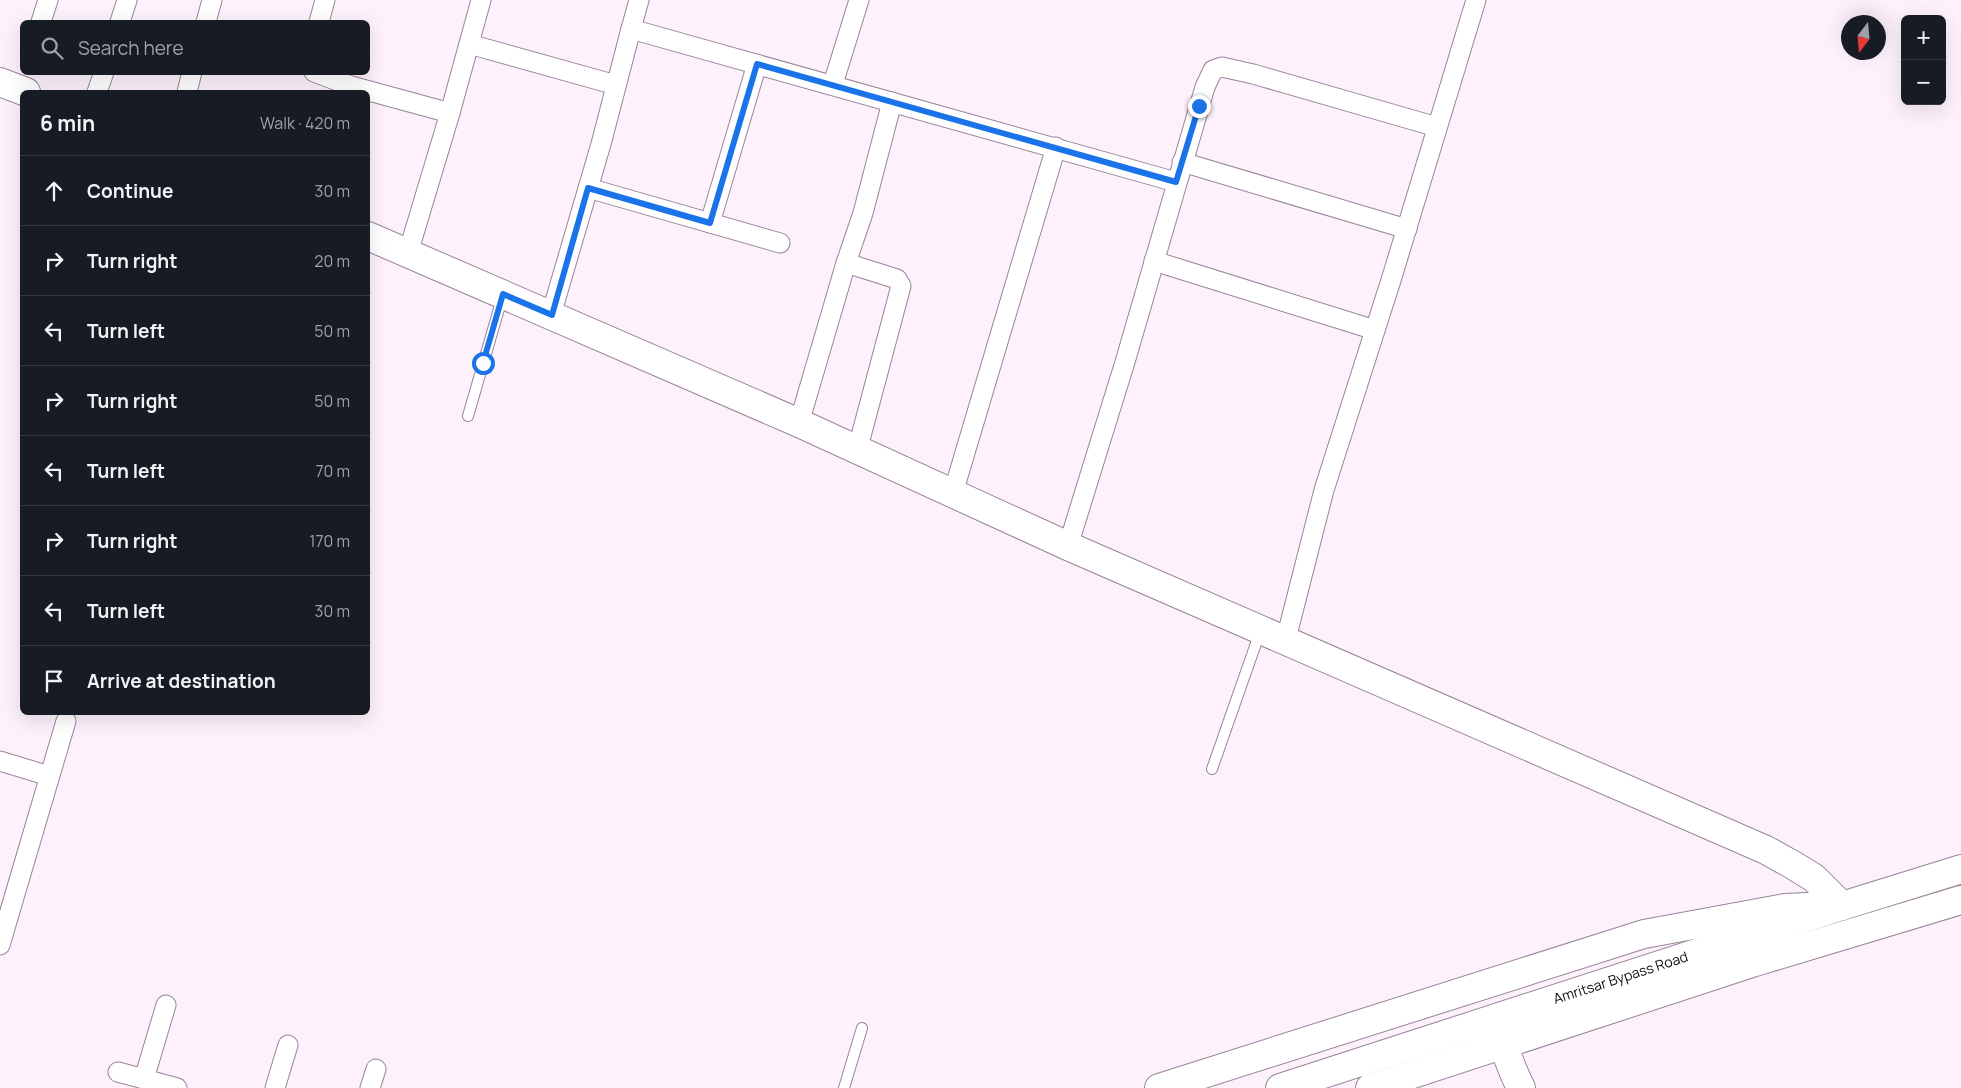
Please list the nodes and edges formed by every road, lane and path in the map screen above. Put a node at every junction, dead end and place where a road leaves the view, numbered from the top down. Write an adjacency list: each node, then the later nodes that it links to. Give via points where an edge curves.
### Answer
1 (48, 0): 9 (street)
2 (127, 0): 10 (street)
3 (212, 0): 11 (street)
4 (324, 0): 12 (street)
5 (481, 0): 14 (street)
6 (639, 0): 13 (street)
7 (859, 0): 19 (street)
8 (1476, 0): 27 (street)
9 (42, 20)
10 (121, 20)
11 (207, 20)
12 (319, 20)
13 (631, 28): 15 (street); 20 (street)
14 (469, 44): 20 (street); 26 (street)
15 (757, 64): 19 (street); 32 (street)
16 (103, 75): 21 (street)
17 (191, 75): 22 (street)
18 (322, 75): 23 (street)
19 (833, 84): 25 (street)
20 (616, 85): 31 (street)
21 (98, 90)
22 (188, 90)
23 (365, 90)
24 (370, 91): 26 (street)
25 (892, 102): 28 (street); 38 (street)
26 (450, 113): 36 (street)
27 (1437, 128): 29 (street, via 1222,67 1216,68 1209,76); 33 (street)
28 (1056, 148): 30 (street); 45 (street)
29 (1182, 162): 30 (street); 33 (street)
30 (1176, 182): 37 (street)
31 (588, 188): 32 (street); 40 (street)
32 (710, 223): 35 (street)
33 (1407, 229): 41 (street)
34 (370, 237): 36 (main road)
35 (780, 243)
36 (408, 253): 39 (main road)
37 (1154, 261): 41 (street); 46 (street)
38 (846, 263): 43 (street); 44 (street, via 896,280 901,286)
39 (503, 294): 40 (main road); 42 (lane)
40 (552, 315): 43 (main road)
41 (1375, 330): 48 (street, via 1324,490)
42 (468, 416)
43 (799, 423): 44 (main road)
44 (857, 450): 45 (main road)
45 (953, 493): 46 (main road)
46 (1068, 546): 47 (main road)
47 (1262, 629): 48 (main road); 51 (lane)
48 (1286, 639): 55 (main road, via 1766,850 1814,878)
49 (66, 721): 52 (street)
50 (0, 762): 52 (street)
51 (1212, 769)
52 (49, 776): 56 (street)
53 (1961, 869): 55 (main road, Amritsar Bypass Road)
54 (1961, 900): 60 (main road, Amritsar Bypass Road, via 1755,962)
55 (1842, 906): 58 (main road, Amritsar Bypass Road); 69 (main road, via 1785,908 1644,934)
56 (1, 940)
57 (166, 1005): 64 (street)
58 (1493, 1019): 60 (main road); 70 (main road, Amritsar Bypass Road)
59 (862, 1028): 68 (lane)
60 (1504, 1045): 71 (main road, Amritsar Bypass Road); 72 (main road)
61 (288, 1046): 66 (street)
62 (376, 1069): 67 (street)
63 (118, 1072): 64 (street)
64 (144, 1079): 65 (street)
65 (177, 1088)
66 (275, 1088)
67 (370, 1088)
68 (844, 1088)
69 (1159, 1088)
70 (1280, 1088)
71 (1370, 1088)
72 (1521, 1088)

